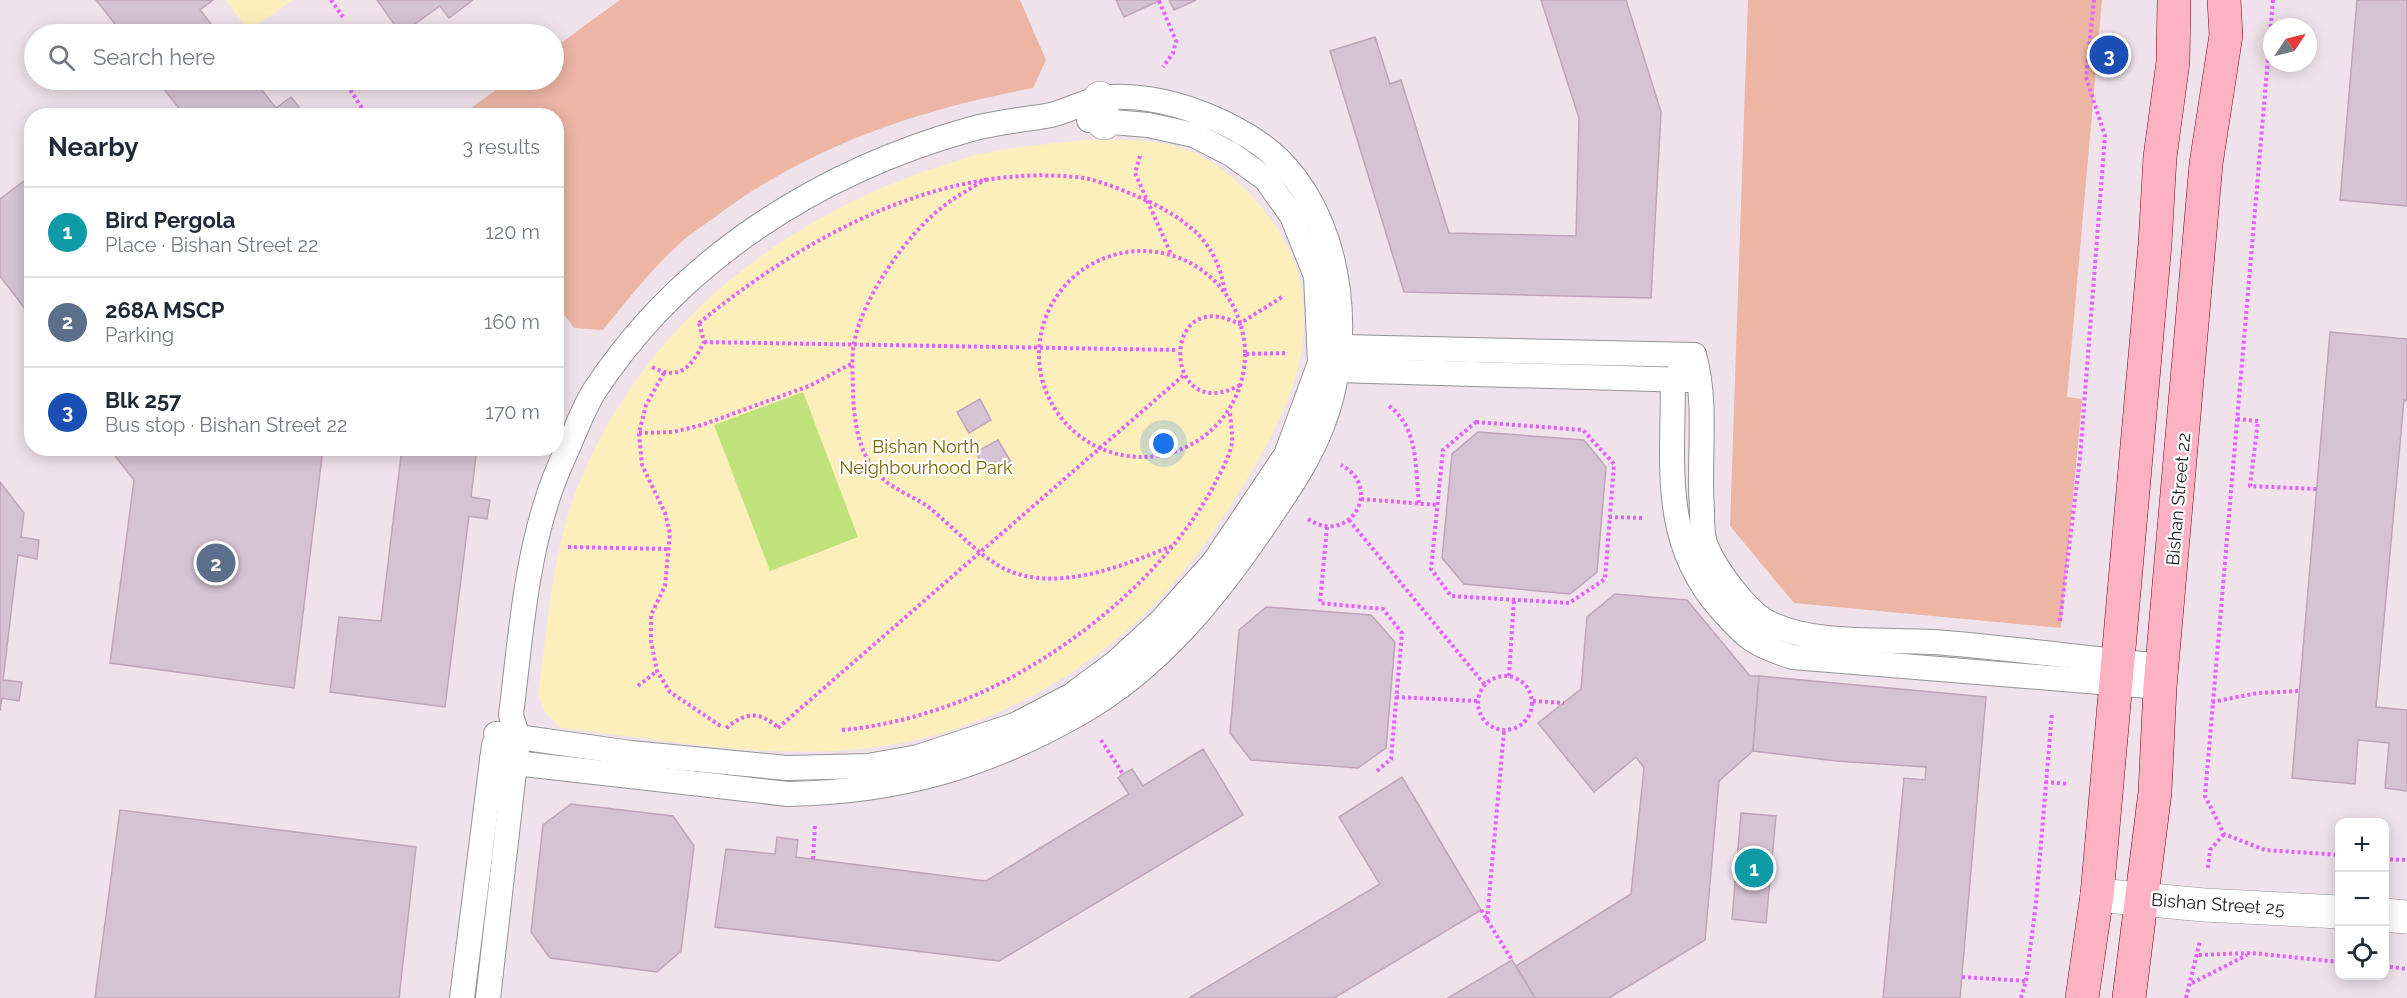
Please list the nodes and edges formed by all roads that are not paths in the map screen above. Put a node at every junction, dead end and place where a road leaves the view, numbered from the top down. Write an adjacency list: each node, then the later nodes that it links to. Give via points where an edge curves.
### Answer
1 (2174, 0): 9 (main road, via 2173,62 2160,157)
2 (2224, 0): 10 (main road, Bishan Street 22, via 2226,35 2206,164)
3 (1102, 111): 5 (lane, via 1194,135 1231,154 1266,179 1292,216 1316,276); 5 (lane, via 1154,100 1209,117 1248,137 1284,165 1311,204 1336,268); 11 (lane, via 972,128 882,159 802,198 718,252 672,294 622,352 591,396 549,493 534,547)
4 (1694, 356): 5 (lane); 6 (lane); 7 (lane)
5 (1330, 358): 6 (lane); 11 (lane, via 1286,455 1215,562 1162,620 1114,664 1072,695 1015,724 918,757 868,766 818,768 715,762); 12 (lane, via 1323,425 1290,488 1232,573 1176,638 1126,683 1022,744 925,779 813,794)
6 (1673, 380): 7 (lane); 8 (lane, via 1673,488 1685,555 1702,587 1737,629 1761,647 1793,657)
7 (1701, 380): 8 (lane, via 1704,540 1713,561 1750,609 1766,621 1794,632 1848,639 1946,643)
8 (2055, 667): 9 (lane)
9 (2116, 672): 10 (lane); 13 (main road)
10 (2161, 677): 14 (main road, Bishan Street 22)
11 (507, 736): 12 (lane)
12 (503, 761): 18 (lane); 19 (lane)
13 (2097, 895): 14 (street, Bishan Street 25); 20 (main road)
14 (2144, 899): 15 (street, Bishan Street 25); 21 (main road, Bishan Street 22)
15 (2335, 912)
16 (2389, 915): 17 (street)
17 (2407, 917)
18 (462, 998)
19 (488, 998)
20 (2082, 998)
21 (2129, 998)

